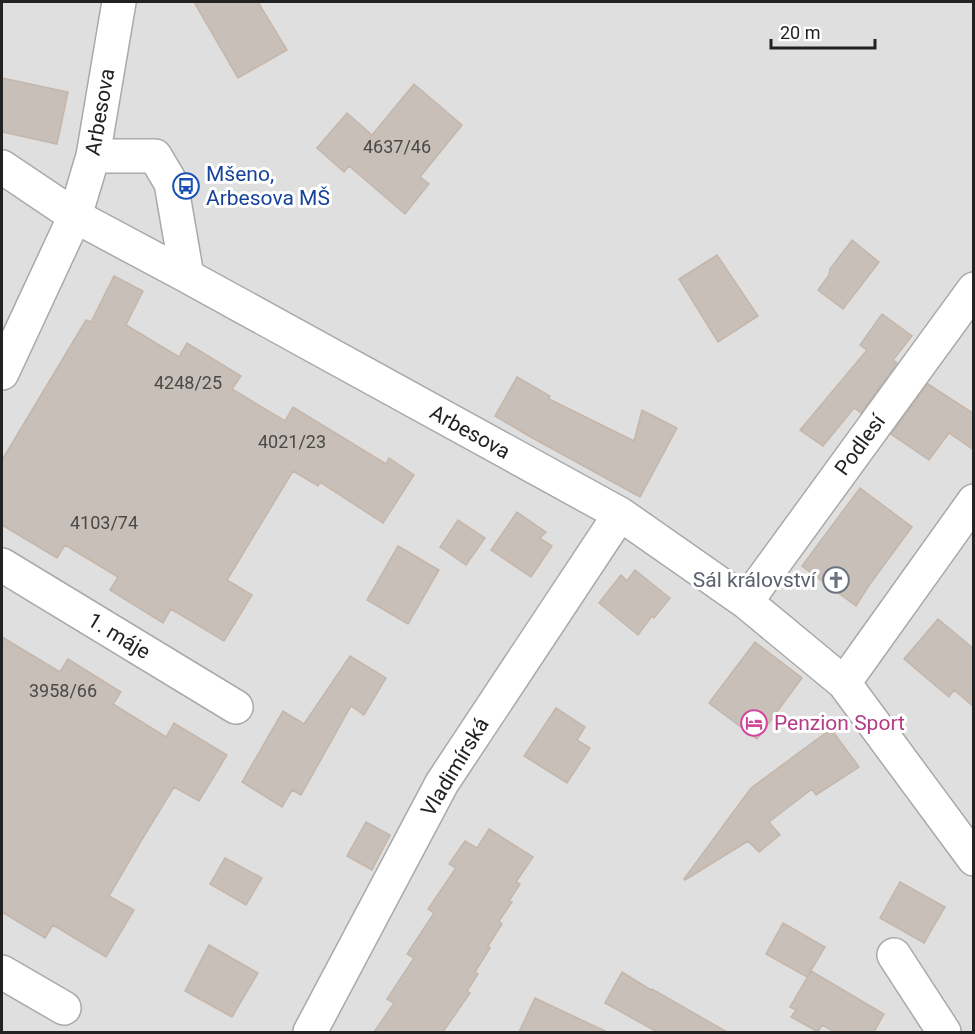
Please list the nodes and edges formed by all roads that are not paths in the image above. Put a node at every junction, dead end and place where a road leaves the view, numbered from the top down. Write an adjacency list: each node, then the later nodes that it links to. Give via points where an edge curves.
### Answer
1 (119, 2): 2 (street, Arbesova)
2 (93, 156): 4 (street, Arbesova); 5 (street, via 155,156 171,183)
3 (2, 167): 4 (street)
4 (75, 216): 5 (street, Arbesova); 7 (street)
5 (187, 276): 9 (street, Arbesova)
6 (974, 289): 11 (street, Podlesí)
7 (2, 373)
8 (974, 501): 12 (street)
9 (620, 514): 11 (street, Arbesova); 18 (street, Vladimírská, via 442,783)
10 (2, 565): 13 (street, 1. máje)
11 (746, 602): 12 (street, Arbesova)
12 (844, 683): 14 (street, Arbesova)
13 (236, 707)
14 (974, 859)
15 (894, 955): 19 (street)
16 (2, 972): 17 (street)
17 (64, 1008)
18 (310, 1032)
19 (944, 1032)

